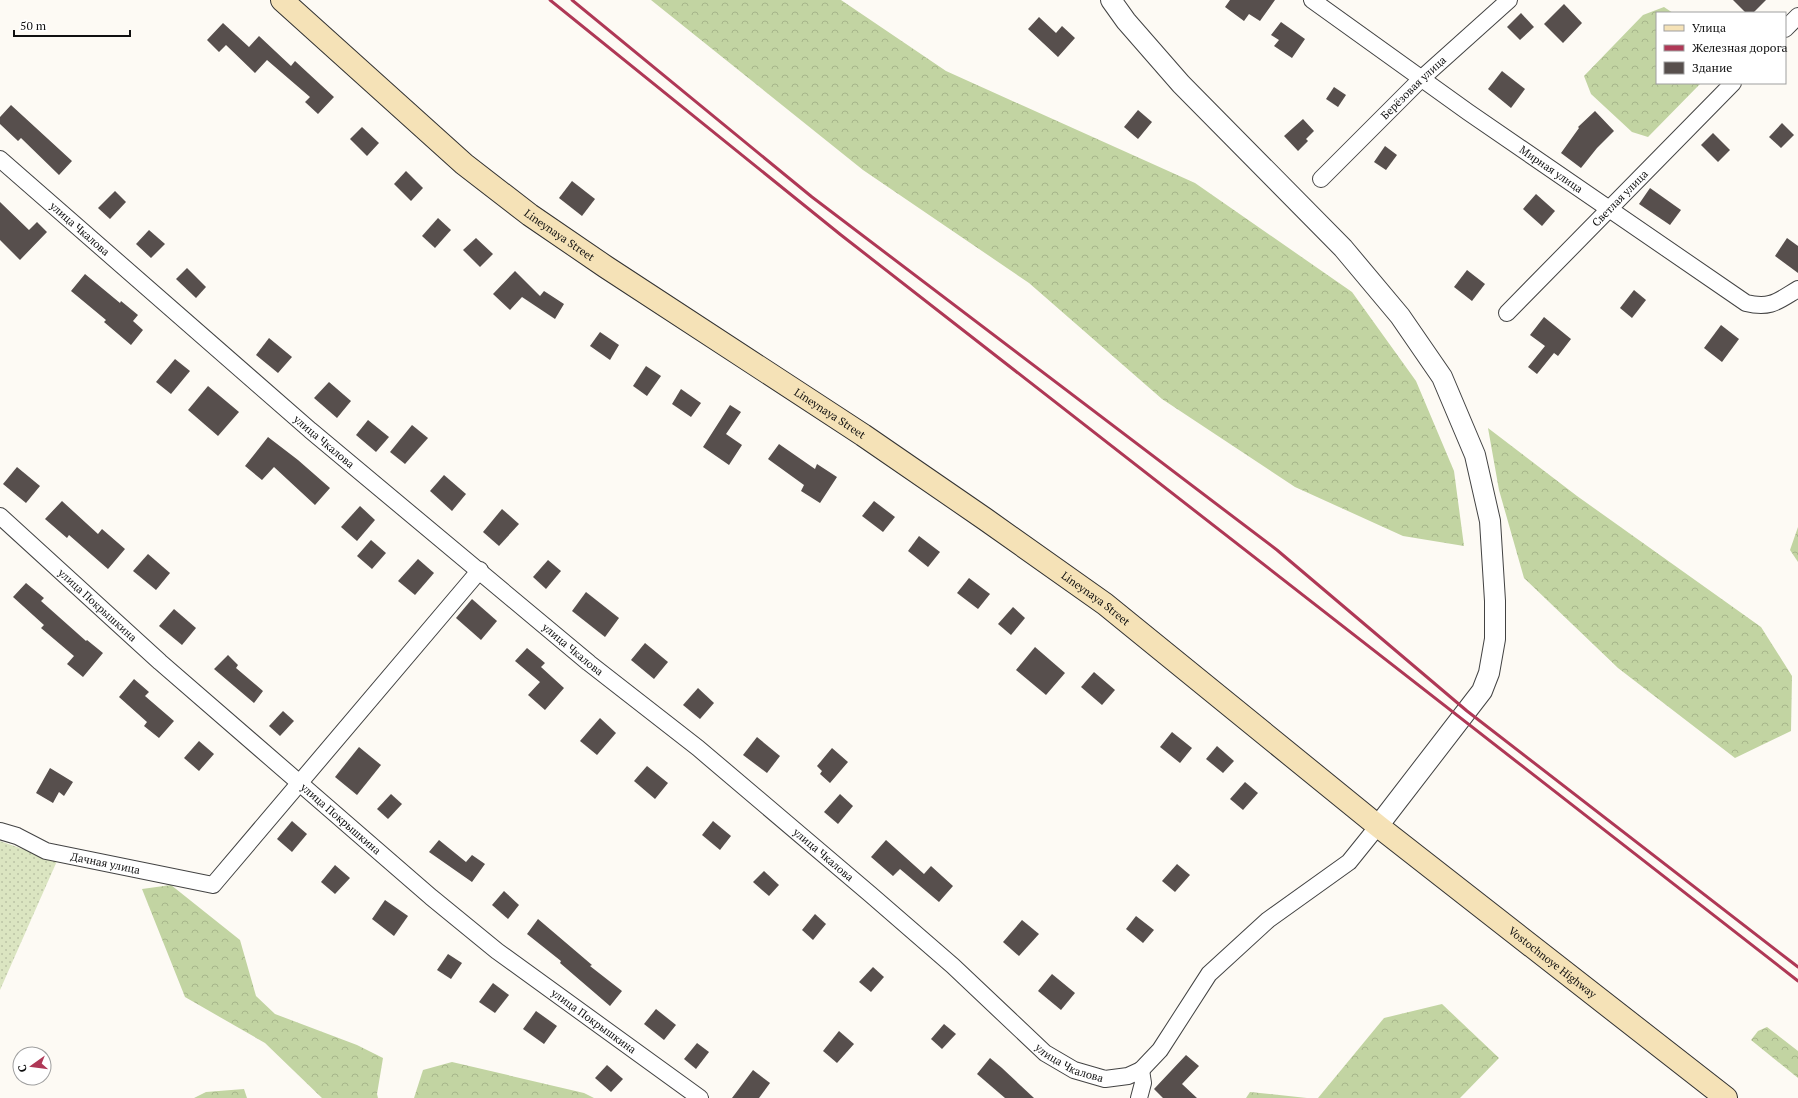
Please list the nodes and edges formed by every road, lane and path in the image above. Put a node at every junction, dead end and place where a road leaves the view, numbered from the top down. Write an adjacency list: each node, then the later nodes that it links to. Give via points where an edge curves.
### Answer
1 (282, 0): 17 (main road, Lineynaya Street, via 464,164 530,215 863,435 1105,604)
2 (1111, 0): 17 (street, via 1181,84 1343,248 1400,316 1442,377 1475,455 1491,529 1495,639 1489,673 1482,691)
3 (1312, 0): 7 (street, Мирная улица)
4 (1509, 0): 7 (street, Берёзовая улица)
5 (1798, 16): 6 (street)
6 (1786, 28)
7 (1421, 78): 10 (street, Берёзовая улица); 11 (street, Мирная улица)
8 (1732, 84): 11 (street, Светлая улица)
9 (0, 159): 15 (street, улица Чкалова, via 310,430)
10 (1321, 178)
11 (1610, 210): 12 (street, Мирная улица, via 1746,303 1760,307 1776,302); 13 (street, Светлая улица)
12 (1798, 289)
13 (1507, 313)
14 (0, 516): 16 (street, улица Покрышкина, via 160,662)
15 (480, 570): 16 (street); 19 (street, улица Чкалова, via 589,662 698,748 870,894 953,966 1045,1053 1074,1070 1105,1079 1128,1076)
16 (301, 783): 18 (street, Дачная улица, via 213,885 46,851 17,836); 20 (street, улица Покрышкина, via 497,951)
17 (1378, 826): 19 (street, via 1349,862 1268,920 1208,974 1160,1050); 22 (main road, Vostochnoye Highway)
18 (0, 831)
19 (1141, 1070): 21 (street, via 1143,1083)
20 (700, 1098)
21 (1138, 1098)
22 (1726, 1098)

